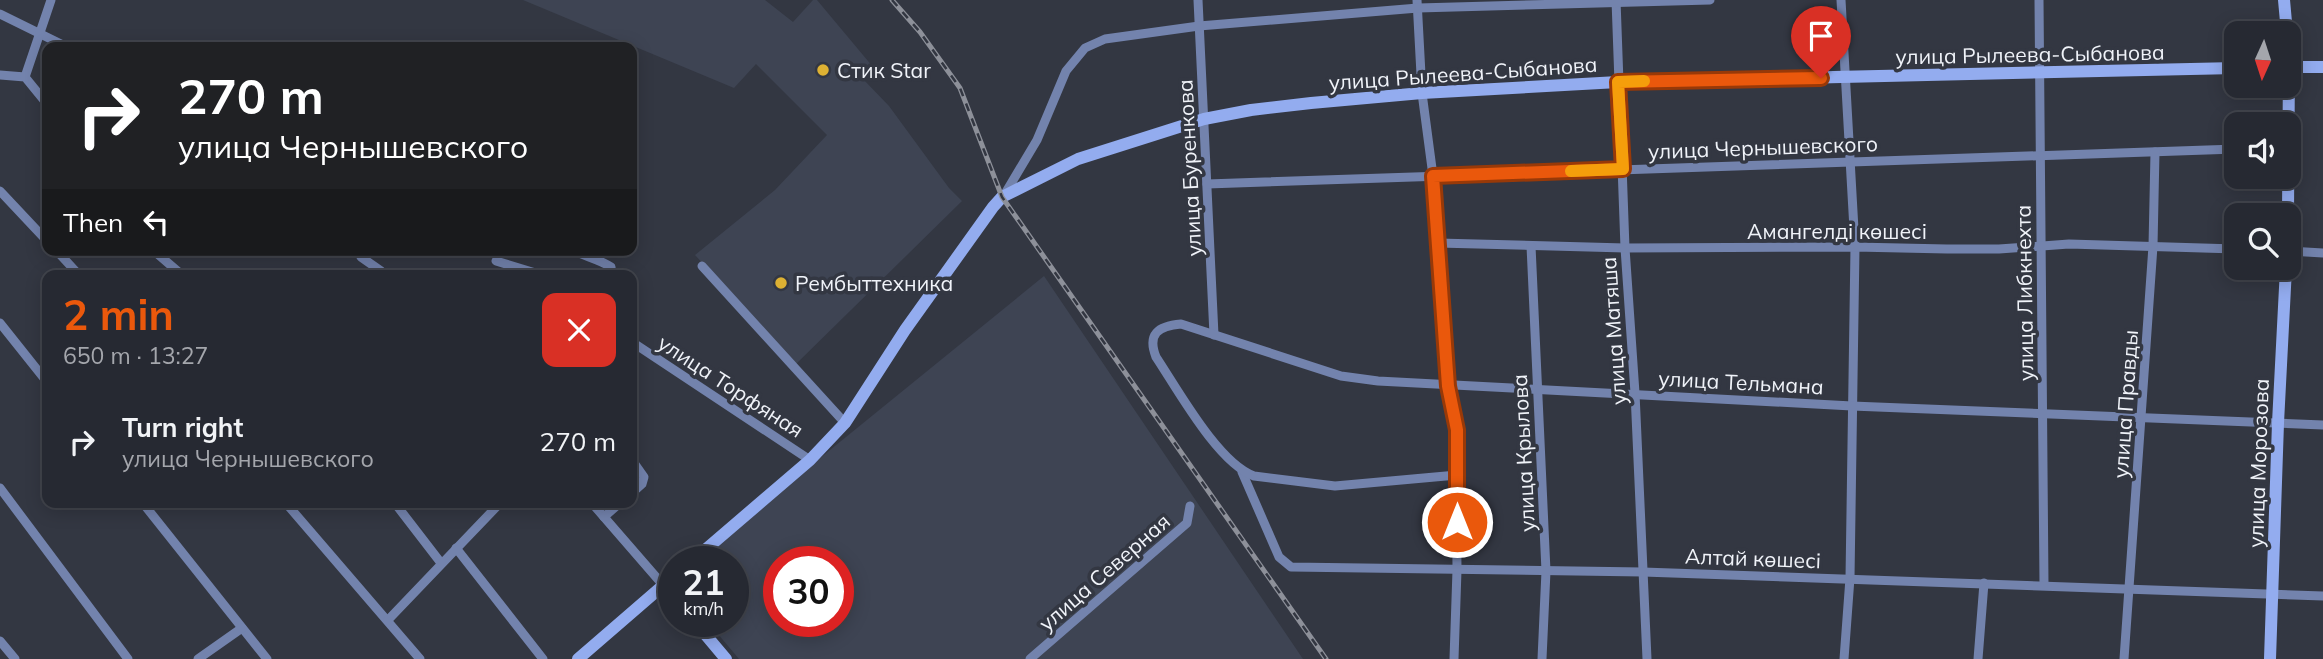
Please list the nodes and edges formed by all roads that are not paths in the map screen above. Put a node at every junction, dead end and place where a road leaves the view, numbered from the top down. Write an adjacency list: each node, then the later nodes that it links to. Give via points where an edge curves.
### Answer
1 (51, 0): 12 (street)
2 (1198, 0): 11 (street, улица Буренкова)
3 (1710, 0): 7 (street)
4 (1841, 0): 20 (street)
5 (2039, 0): 17 (street, улица Либкнехта)
6 (2284, 0): 10 (street)
7 (1616, 1): 8 (street); 21 (street, улица Матяша)
8 (1418, 4): 11 (street); 22 (street)
9 (0, 14): 12 (street)
10 (2286, 21)
11 (1199, 26): 24 (street, улица Буренкова); 33 (street, via 1105,39 1085,48 1066,71 1037,140)
12 (39, 34): 13 (street); 19 (street)
13 (56, 42)
14 (2301, 67): 15 (street)
15 (2323, 67)
16 (2224, 68): 17 (street, улица Рылеева-Сыбанова)
17 (2038, 73): 20 (street, улица Рылеева-Сыбанова); 27 (street, улица Либкнехта)
18 (0, 75): 19 (street)
19 (25, 77): 23 (street)
20 (1846, 78): 21 (street, улица Рылеева-Сыбанова); 28 (street)
21 (1618, 82): 22 (street, улица Рылеева-Сыбанова); 29 (street, улица Матяша)
22 (1422, 93): 24 (street, улица Рылеева-Сыбанова); 30 (street)
23 (42, 98)
24 (1203, 118): 31 (street, улица Буренкова); 33 (street, улица Рылеева-Сыбанова, via 1078,159)
25 (2224, 149): 26 (street, улица Чернышевского)
26 (2155, 152): 27 (street, улица Чернышевского); 37 (street, улица Правды)
27 (2040, 156): 28 (street, улица Чернышевского); 39 (street, улица Либкнехта)
28 (1850, 162): 29 (street, улица Чернышевского); 38 (street)
29 (1623, 169): 30 (street, улица Чернышевского); 40 (street, улица Матяша)
30 (1433, 176): 31 (street, улица Чернышевского); 35 (street)
31 (1207, 184): 58 (street, улица Буренкова)
32 (0, 191): 34 (street)
33 (1002, 197): 67 (street, via 905,330)
34 (42, 236)
35 (1437, 243): 36 (street, Амангелді көшесі); 61 (street)
36 (1531, 246): 40 (street, Амангелді көшесі); 62 (street, улица Крылова)
37 (2153, 246): 39 (street, Амангелді көшесі); 41 (street, Амангелді көшесі); 66 (street, улица Правды)
38 (1855, 247): 39 (street, Амангелді көшесі); 40 (street, Амангелді көшесі); 64 (street)
39 (2039, 247): 65 (street, улица Либкнехта)
40 (1625, 248): 63 (street, улица Матяша)
41 (2224, 249)
42 (2301, 252): 43 (street)
43 (2323, 253)
44 (62, 256): 50 (street)
45 (160, 256): 51 (street)
46 (361, 256): 52 (street)
47 (584, 256): 54 (street)
48 (496, 261): 53 (street)
49 (702, 266): 67 (street, улица Торфяная)
50 (74, 270)
51 (177, 270)
52 (380, 270)
53 (526, 270)
54 (611, 270)
55 (2286, 280): 68 (street, улица Морозова)
56 (0, 323): 60 (street)
57 (1165, 325): 58 (street, улица Тельмана, via 1181,324); 72 (street, Алтай көшесі, via 1155,334 1152,347 1156,358 1211,439)
58 (1214, 335): 61 (street, улица Тельмана, via 1341,376)
59 (637, 345): 70 (street, улица Торфяная)
60 (42, 377)
61 (1448, 386): 62 (street, улица Тельмана); 73 (street, via 1457,430)
62 (1537, 390): 63 (street, улица Тельмана); 88 (street, улица Крылова)
63 (1635, 393): 64 (street, улица Тельмана); 89 (street, улица Матяша)
64 (1852, 406): 65 (street, улица Тельмана); 90 (street)
65 (2043, 412): 66 (street, улица Тельмана); 93 (street, улица Либкнехта)
66 (2142, 417): 68 (street, улица Тельмана); 94 (street, улица Правды)
67 (845, 423): 70 (street)
68 (2278, 423): 69 (street, улица Тельмана); 96 (street, улица Морозова)
69 (2323, 425)
70 (810, 460): 84 (street)
71 (637, 467): 75 (street, via 644,477)
72 (1242, 472): 73 (street, via 1335,486); 87 (street, Алтай көшесі, via 1279,557 1291,567)
73 (1457, 475): 87 (street)
74 (0, 488): 103 (street)
75 (637, 488)
76 (1190, 506): 110 (street, улица Северная, via 1187,523)
77 (147, 508): 99 (street)
78 (290, 508): 98 (street)
79 (399, 508): 86 (street)
80 (495, 508): 85 (street)
81 (596, 508): 83 (street)
82 (614, 508): 83 (street)
83 (604, 517): 91 (street)
84 (710, 546)
85 (456, 548): 86 (street); 107 (street)
86 (441, 563): 98 (street)
87 (1457, 570): 88 (street, Алтай көшесі); 111 (street)
88 (1546, 571): 89 (street, Алтай көшесі); 112 (street, улица Крылова)
89 (1643, 572): 90 (street, Алтай көшесі); 113 (street, улица Матяша)
90 (1850, 578): 92 (street, Алтай көшесі); 114 (street)
91 (658, 579)
92 (1984, 583): 93 (street, Алтай көшесі); 115 (street)
93 (2044, 585): 94 (street, Алтай көшесі)
94 (2129, 588): 96 (street, Алтай көшесі); 116 (street, улица Правды)
95 (658, 589): 108 (street)
96 (2272, 593): 97 (street, Алтай көшесі); 117 (street, улица Морозова)
97 (2323, 596)
98 (388, 620): 106 (street)
99 (242, 628): 104 (street); 105 (street)
100 (707, 637): 109 (street)
101 (0, 642): 102 (street)
102 (15, 659)
103 (128, 659)
104 (198, 659)
105 (267, 659)
106 (420, 659)
107 (543, 659)
108 (578, 659)
109 (726, 659)
110 (1030, 659)
111 (1454, 659)
112 (1542, 659)
113 (1647, 659)
114 (1844, 659)
115 (1978, 659)
116 (2124, 659)
117 (2270, 659)

